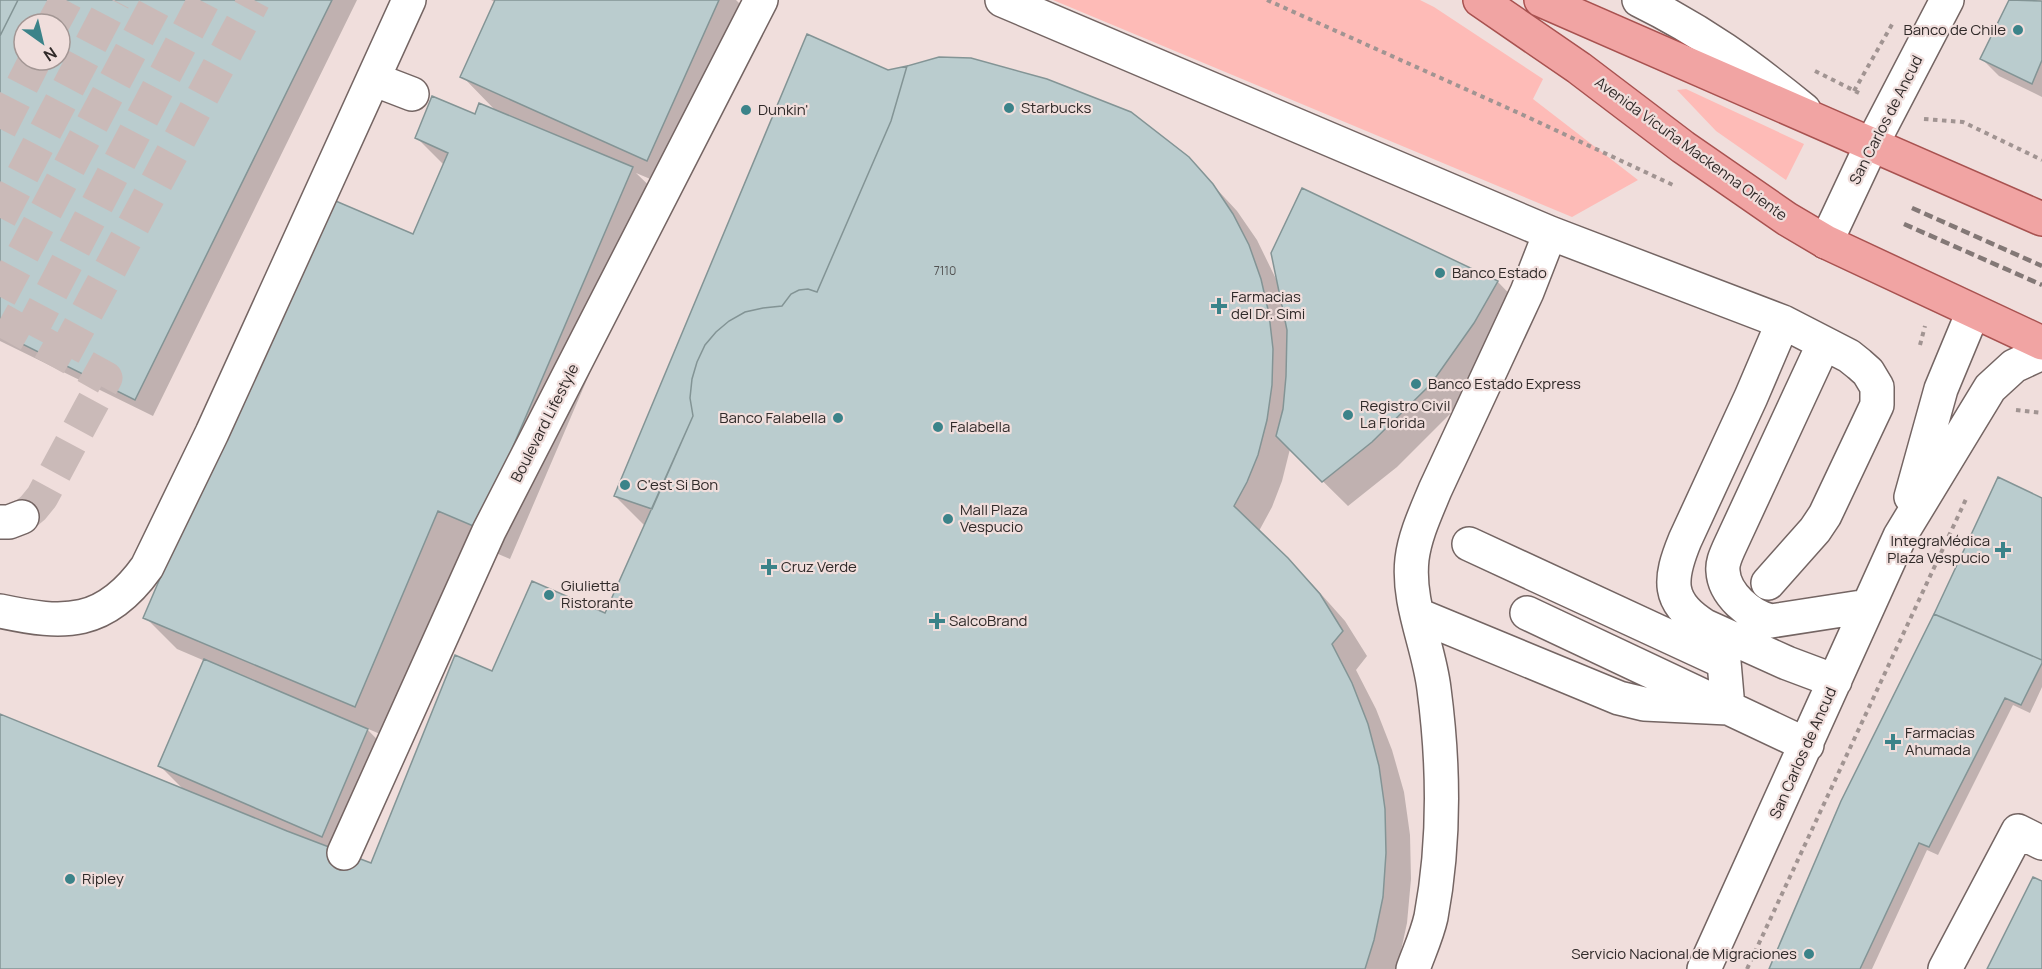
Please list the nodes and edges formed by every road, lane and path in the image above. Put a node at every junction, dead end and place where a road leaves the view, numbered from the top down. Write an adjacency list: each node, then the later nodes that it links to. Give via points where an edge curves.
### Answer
1 (409, 0): 11 (street)
2 (761, 0): 43 (street, Boulevard Lifestyle, via 489,531)
3 (1002, 0): 20 (street)
4 (1267, 0): 18 (path)
5 (1480, 0): 21 (main road, Avenida Vicuña Mackenna Oriente, via 1746,192)
6 (1541, 0): 15 (main road)
7 (1638, 0): 15 (street, via 1713,40)
8 (1947, 0): 14 (street, San Carlos de Ancud)
9 (1895, 20): 12 (path)
10 (1808, 68): 12 (path)
11 (373, 79): 13 (street); 34 (street, via 212,433 136,583 106,608 87,615 47,620)
12 (1854, 91): 14 (path)
13 (412, 94)
14 (1891, 108): 16 (street, San Carlos de Ancud); 17 (path, via 1918,119 1963,122)
15 (1817, 121): 16 (main road)
16 (1872, 144): 19 (main road); 21 (street, San Carlos de Ancud)
17 (2042, 160)
18 (1682, 189)
19 (2042, 219)
20 (1550, 233): 23 (street); 36 (street, via 1423,521 1412,559)
21 (1826, 242): 22 (main road, Avenida Vicuña Mackenna Oriente)
22 (1973, 312): 26 (main road, Avenida Vicuña Mackenna Oriente); 30 (street, San Carlos de Ancud, via 1941,389)
23 (1783, 322): 25 (street); 38 (street, via 1685,540 1673,583 1680,604 1695,620)
24 (1925, 325): 28 (path)
25 (1824, 343): 32 (street, via 1868,372 1877,387 1877,405 1825,515); 33 (street, via 1722,569 1736,598 1771,621)
26 (2042, 343)
27 (2042, 352): 30 (street, San Carlos de Ancud, via 2014,366 1990,387)
28 (1917, 354)
29 (1968, 495): 46 (path)
30 (1900, 536): 33 (street, San Carlos de Ancud)
31 (1470, 544): 37 (street)
32 (1768, 583)
33 (1868, 606): 39 (street, San Carlos de Ancud)
34 (0, 611)
35 (1527, 614): 40 (street)
36 (1418, 615): 40 (street, via 1618,698 1644,704); 44 (street, via 1434,685 1441,819 1431,918)
37 (1724, 662): 38 (street); 40 (street)
38 (1787, 663): 39 (street)
39 (1835, 681): 41 (street, San Carlos de Ancud)
40 (1728, 708): 41 (street)
41 (1807, 745): 45 (street, San Carlos de Ancud)
42 (2042, 843): 47 (street, via 2018,831)
43 (344, 853)
44 (1413, 969)
45 (1704, 969)
46 (1747, 969)
47 (1945, 969)

